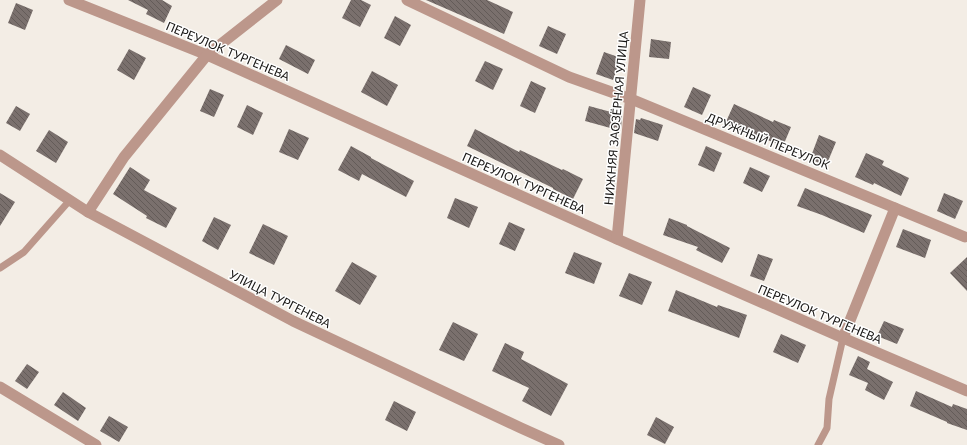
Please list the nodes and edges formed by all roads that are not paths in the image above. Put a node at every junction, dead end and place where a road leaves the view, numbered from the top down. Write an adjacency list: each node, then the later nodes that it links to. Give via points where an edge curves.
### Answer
1 (69, 0): 5 (street, ПЕРЕУЛОК ТУРГЕНЕВА)
2 (277, 0): 5 (street)
3 (407, 0): 6 (street, ДРУЖНЫЙ ПЕРЕУЛОК, via 569,76)
4 (640, 0): 6 (street, НИЖНЯЯ ЗАОЗЁРНАЯ УЛИЦА)
5 (207, 55): 10 (street, via 124,157); 12 (street, ПЕРЕУЛОК ТУРГЕНЕВА)
6 (631, 99): 9 (street, ДРУЖНЫЙ ПЕРЕУЛОК); 12 (street, НИЖНЯЯ ЗАОЗЁРНАЯ УЛИЦА)
7 (0, 155): 8 (street, УЛИЦА ТУРГЕНЕВА)
8 (70, 200): 10 (street, УЛИЦА ТУРГЕНЕВА); 13 (lane, via 24,252)
9 (895, 208): 11 (street, ДРУЖНЫЙ ПЕРЕУЛОК); 14 (street)
10 (88, 212): 18 (street, УЛИЦА ТУРГЕНЕВА, via 293,321)
11 (965, 237)
12 (618, 239): 14 (street, ПЕРЕУЛОК ТУРГЕНЕВА)
13 (0, 268)
14 (843, 338): 16 (street, ПЕРЕУЛОК ТУРГЕНЕВА); 19 (lane, via 829,399 827,428)
15 (0, 388): 17 (street)
16 (967, 391)
17 (96, 445)
18 (559, 445)
19 (818, 445)

